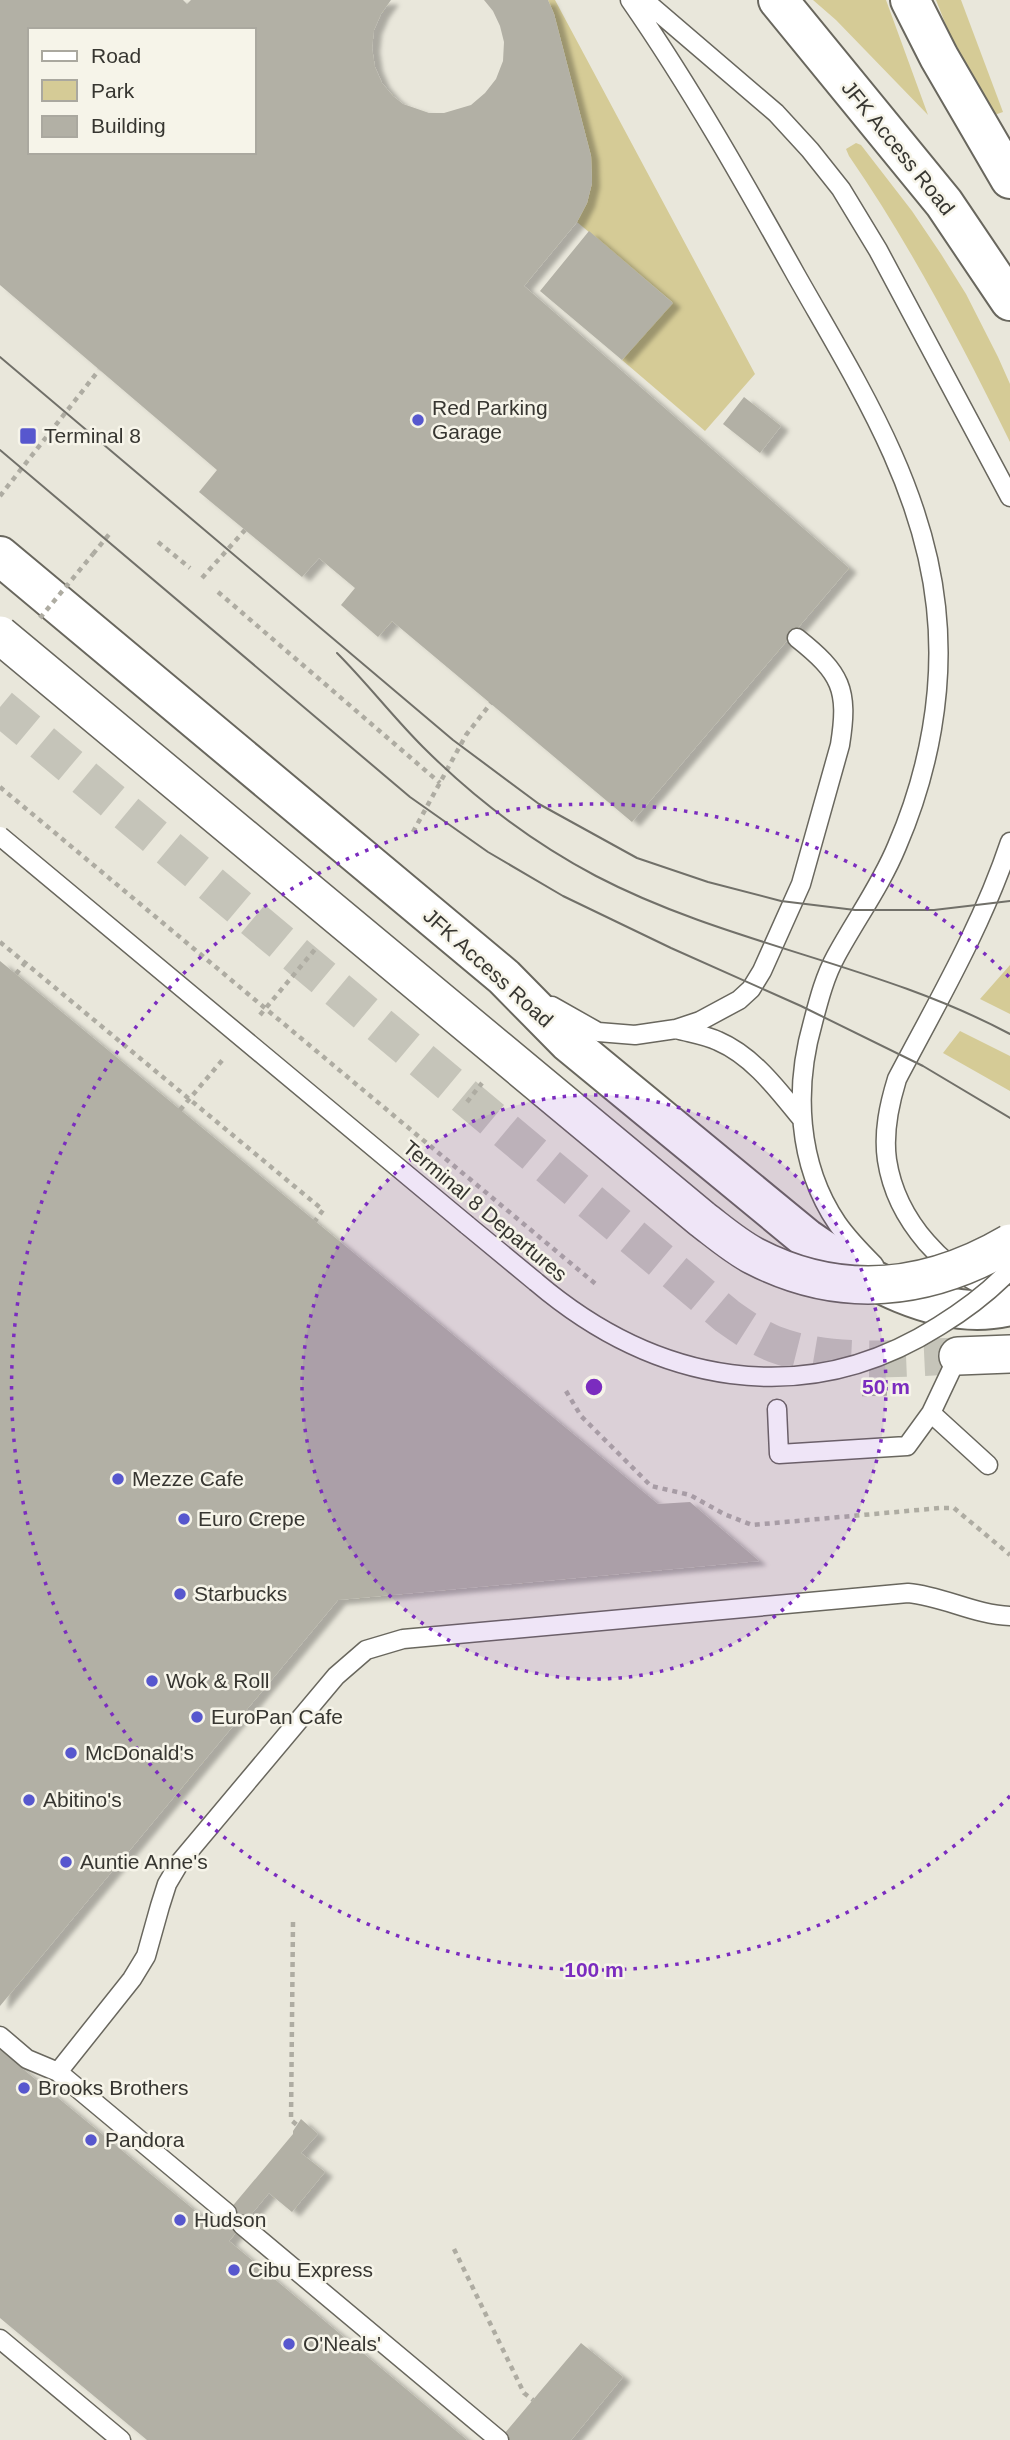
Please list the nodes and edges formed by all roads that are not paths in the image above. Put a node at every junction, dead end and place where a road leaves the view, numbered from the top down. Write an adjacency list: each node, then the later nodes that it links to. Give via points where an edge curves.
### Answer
1 (630, 0): 15 (lane, via 735,167 876,417 908,488 936,604 939,676 925,759 894,854 834,959 820,996 803,1061)
2 (644, 0): 7 (lane, via 776,113 841,189)
3 (778, 0): 6 (main road, JFK Access Road, via 937,194)
4 (910, 0): 5 (main road)
5 (1010, 179)
6 (1010, 301)
7 (1010, 497)
8 (0, 556): 13 (main road, JFK Access Road)
9 (17, 630): 16 (street, bridge, via 702,1219 751,1255 801,1275 871,1285 945,1274)
10 (797, 638): 14 (lane, via 826,663 843,698 840,745 801,884 773,951 751,989 719,1013)
11 (0, 836): 17 (lane, Terminal 8 Departures, bridge, via 556,1300 634,1347 729,1374 821,1374 873,1359 920,1338 966,1309)
12 (1010, 842): 19 (lane, via 979,922 897,1079 886,1133 894,1187 920,1233 963,1276)
13 (504, 977): 14 (lane, via 598,1032 635,1035); 18 (main road, JFK Access Road, via 568,1042 778,1216 837,1260)
14 (676, 1029): 15 (lane, via 718,1041 740,1054 769,1079)
15 (801, 1118): 18 (lane, via 813,1171 836,1222)
16 (1010, 1243)
17 (1010, 1270)
18 (901, 1293): 20 (main road, JFK Access Road, via 979,1310)
19 (1010, 1293)
20 (1010, 1306)
21 (1010, 1353): 22 (street)
22 (958, 1356): 24 (lane)
23 (777, 1409): 24 (lane, via 779,1454 907,1446)
24 (931, 1413): 25 (lane)
25 (988, 1465)
26 (1010, 1616): 28 (lane, via 908,1593 403,1639 366,1650 336,1676 180,1862 163,1895 146,1956)
27 (0, 2036): 28 (lane, via 27,2059)
28 (58, 2072): 29 (lane)
29 (227, 2213)
30 (242, 2225): 33 (lane)
31 (0, 2339): 32 (lane)
32 (121, 2440)
33 (499, 2440)

